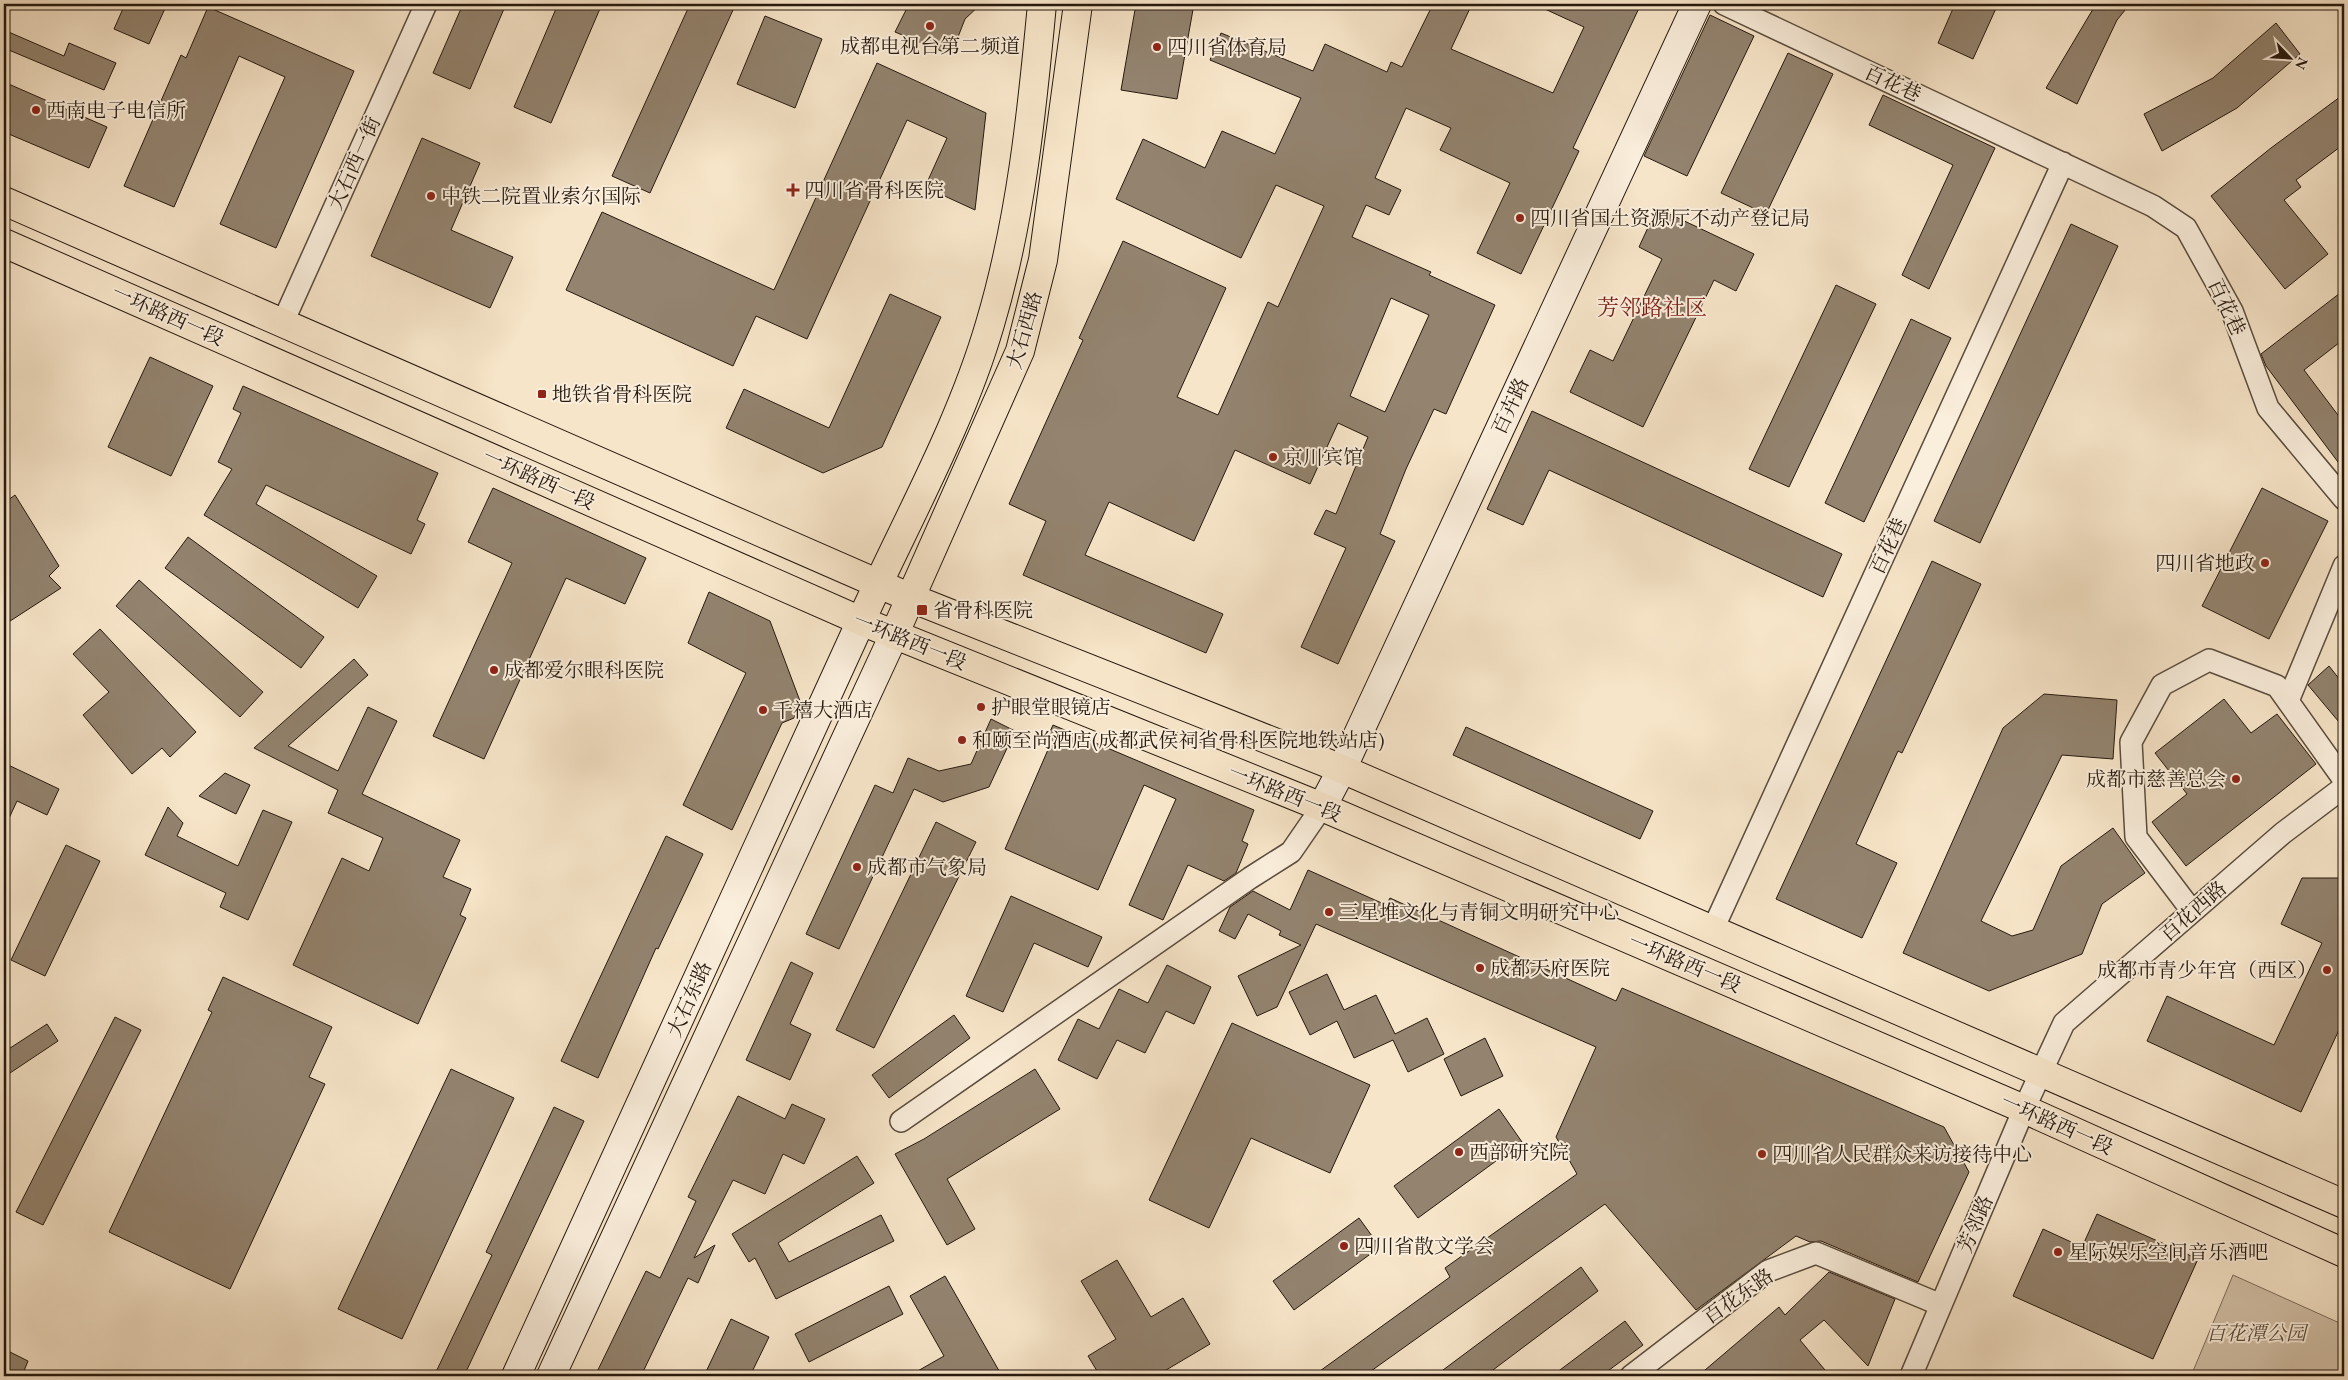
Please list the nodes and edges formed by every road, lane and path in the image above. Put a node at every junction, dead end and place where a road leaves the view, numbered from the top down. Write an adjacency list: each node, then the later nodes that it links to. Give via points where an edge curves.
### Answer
1 (426, 4): 9 (street, 大石西一街)
2 (1042, 4): 12 (main road, 大石西路, via 1034,94 1019,187 1006,263 990,324 938,458)
3 (1078, 4): 13 (main road, 大石西路, via 1042,260 1020,351)
4 (1697, 4): 17 (main road, 百卉路)
5 (1724, 4): 6 (street, 百花巷)
6 (2063, 163): 10 (street, 百花巷, via 2153,206 2186,228 2232,310 2268,408); 22 (street, 百花巷)
7 (4, 201): 9 (main road, 一环路西一段)
8 (4, 243): 14 (main road, 一环路西一段)
9 (283, 322): 12 (main road, 一环路西一段)
10 (2344, 500)
11 (2344, 566): 16 (street)
12 (878, 583): 13 (main road, 一环路西一段); 14 (main road, 大石西路)
13 (911, 598): 15 (main road, 大石西路); 17 (main road, 一环路西一段)
14 (861, 621): 15 (main road, 一环路西一段); 29 (main road, 大石东路)
15 (894, 635): 20 (main road, 一环路西一段); 30 (main road, 大石东路)
16 (2288, 701): 18 (street); 21 (street, via 2277,686 2210,660 2162,685 2131,742 2136,837)
17 (1342, 769): 20 (main road, 百卉路); 22 (main road, 一环路西一段)
18 (2344, 780)
19 (2344, 787): 21 (street, 百花西路, via 2282,833)
20 (1322, 808): 24 (main road, 一环路西一段); 25 (street, via 1291,852)
21 (2192, 911): 23 (street, 百花西路, via 2064,1023)
22 (1713, 928): 23 (main road, 一环路西一段)
23 (2041, 1072): 24 (street, 芳邻路); 26 (main road, 一环路西一段)
24 (2024, 1109): 27 (main road, 一环路西一段); 28 (street, 芳邻路)
25 (901, 1121)
26 (2344, 1204)
27 (2344, 1253)
28 (1941, 1305): 31 (street, 百花东路, via 1816,1254 1768,1271); 32 (street, 芳邻路)
29 (516, 1376)
30 (551, 1376)
31 (1631, 1376)
32 (1911, 1376)

